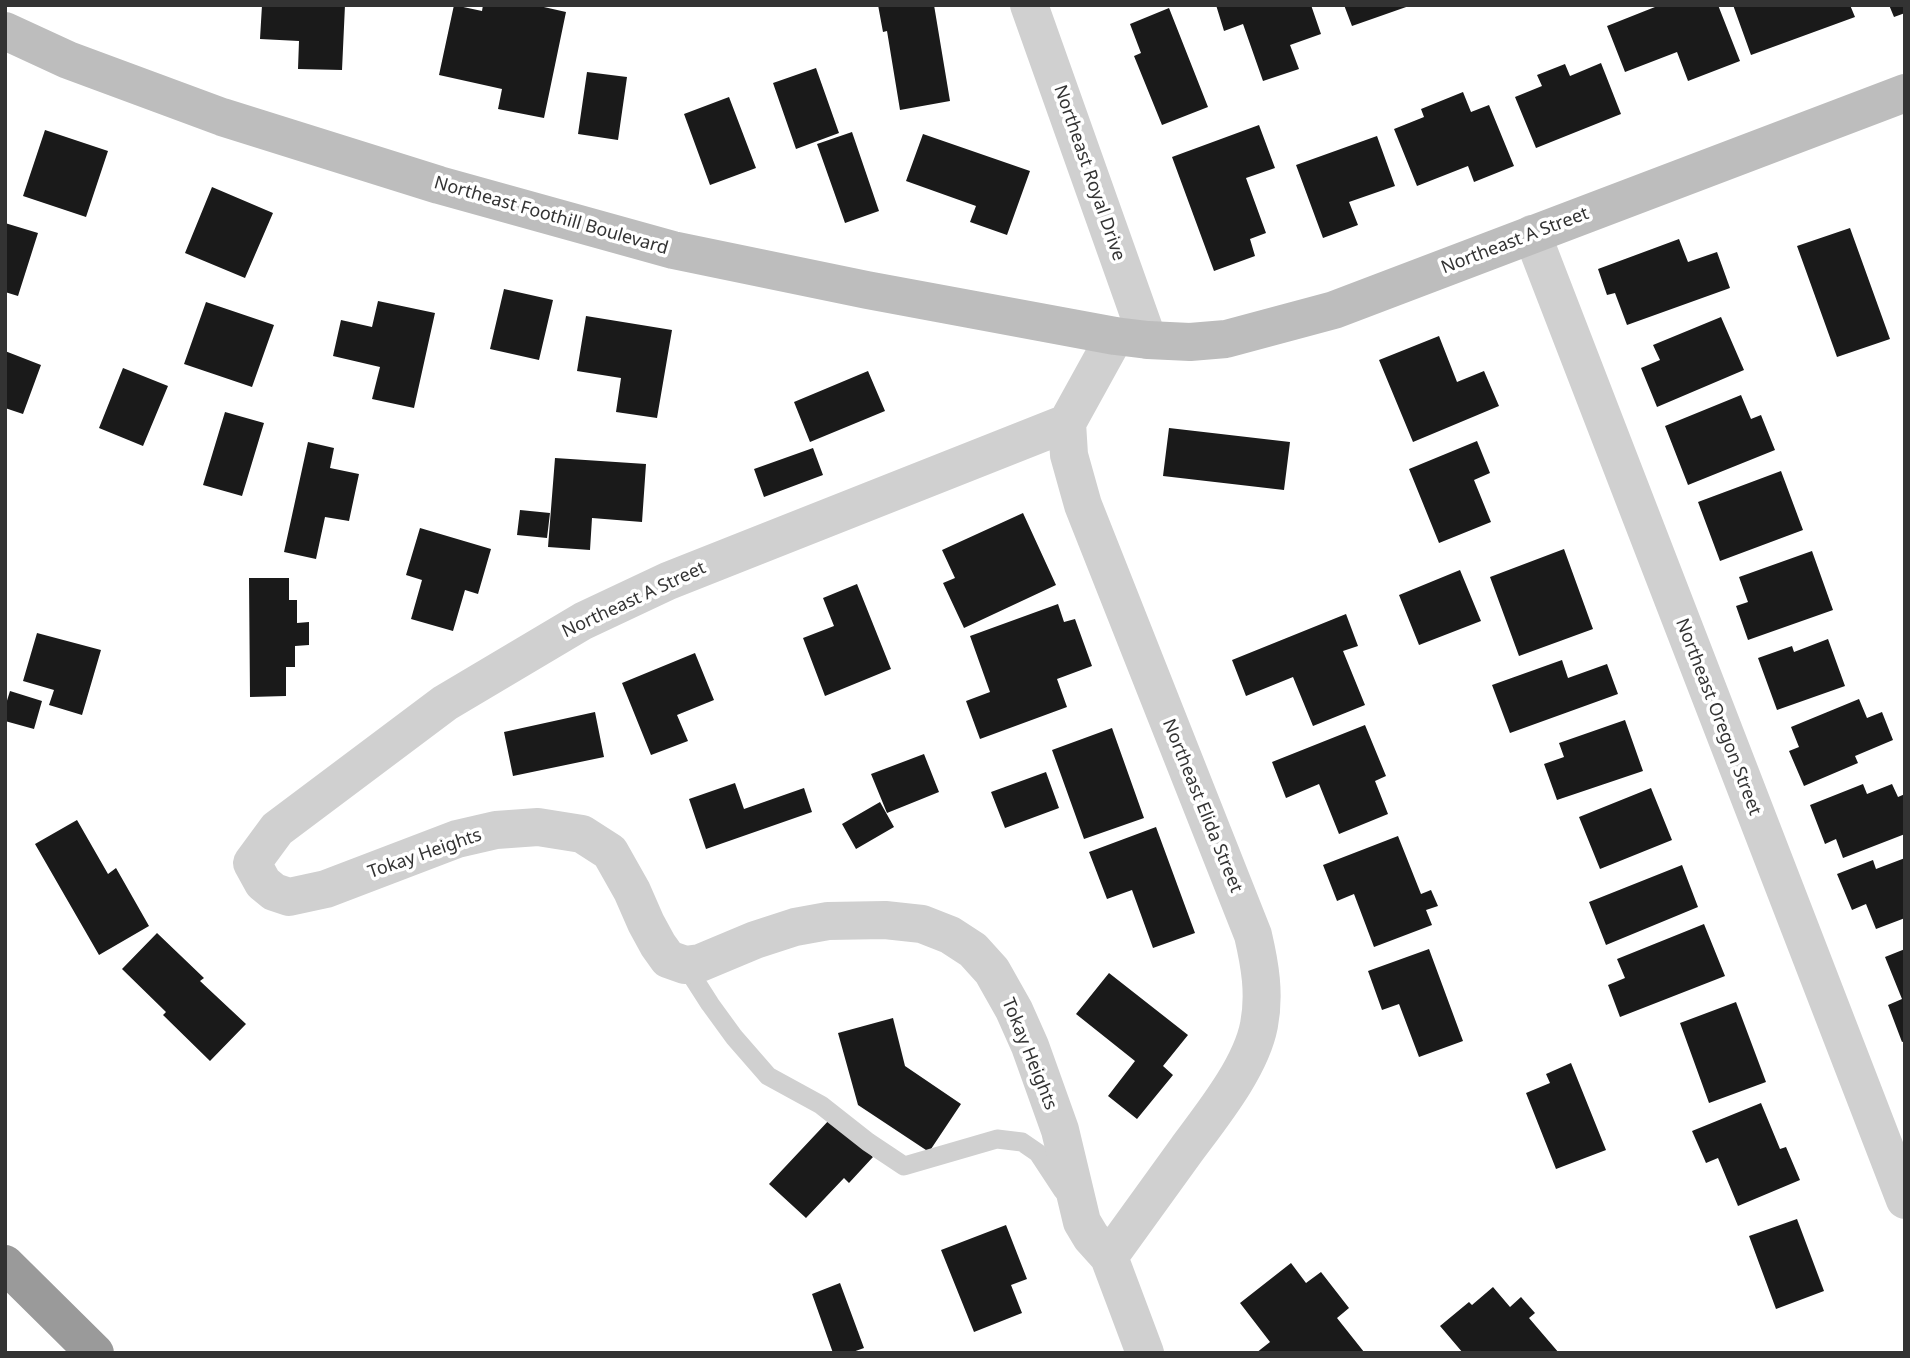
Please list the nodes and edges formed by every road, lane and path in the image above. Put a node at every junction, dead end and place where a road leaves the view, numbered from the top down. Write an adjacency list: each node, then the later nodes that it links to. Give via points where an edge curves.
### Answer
1 (1029, 5): 5 (street, Northeast Royal Drive)
2 (5, 32): 5 (street, Northeast Foothill Boulevard, via 222,117 660,247)
3 (1905, 93): 4 (street, Northeast A Street)
4 (1532, 234): 5 (street, Northeast A Street, via 1334,310 1276,326 1226,339); 9 (street, Northeast Oregon Street)
5 (1132, 338): 6 (street)
6 (1068, 423): 7 (street, Northeast A Street, via 668,581 583,621 445,703 278,829); 11 (street, Northeast Elida Street, via 1069,454 1083,505 1253,935 1261,967 1259,1027 1250,1054 1219,1105)
7 (252, 863): 8 (street, Tokay Heights, via 263,883 289,897 326,889 457,839 496,830 538,827 582,834 610,852 658,945 668,959)
8 (685, 965): 10 (lane, via 734,1037 768,1076 821,1105 886,1155 904,1166 998,1139 1022,1142 1038,1153); 10 (street, Tokay Heights, via 795,927 828,921 922,924 950,935 973,950 992,971 1030,1046 1060,1130)
9 (1905, 1199)
10 (1083, 1222): 11 (street, Tokay Heights)
11 (1109, 1257): 16 (street, Tokay Heights)
12 (5, 1264): 15 (highway)
13 (5, 1291): 14 (highway)
14 (84, 1353)
15 (95, 1353)
16 (1145, 1353)

